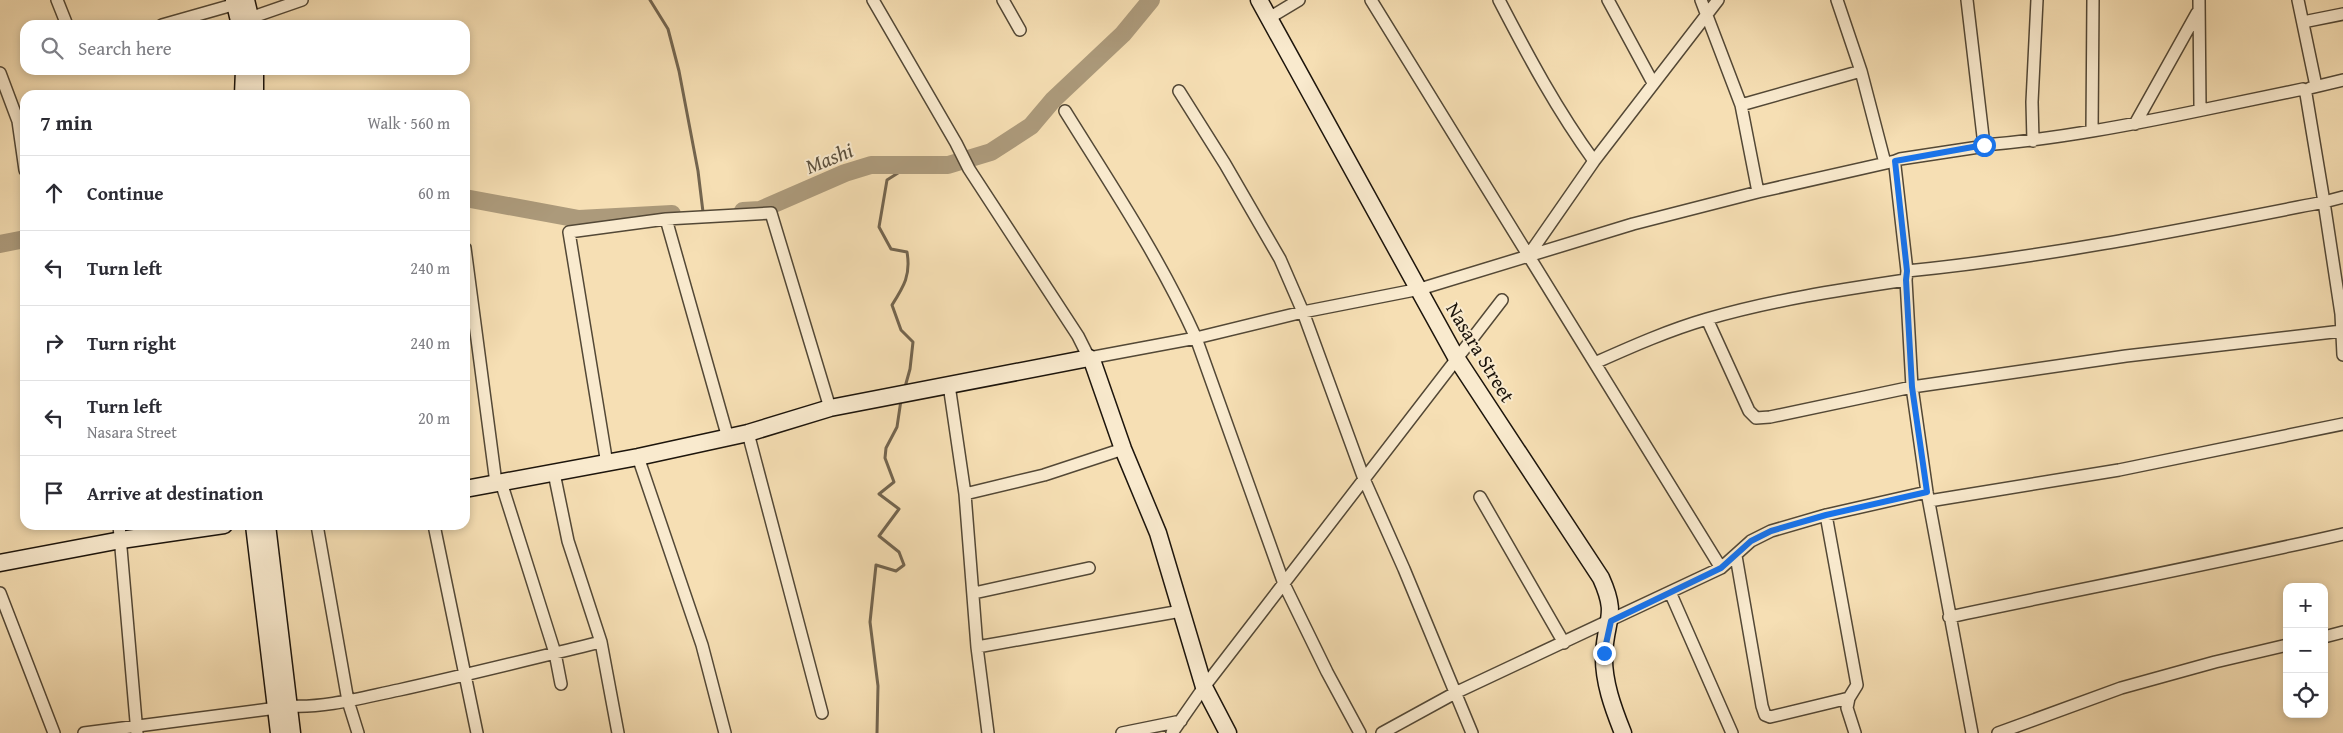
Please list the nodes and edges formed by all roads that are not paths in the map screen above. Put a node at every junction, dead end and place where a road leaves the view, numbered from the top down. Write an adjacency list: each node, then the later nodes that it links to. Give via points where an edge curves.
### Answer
1 (56, 0): 22 (street)
2 (302, 0): 25 (street)
3 (873, 0): 64 (street, via 969,169 1078,336)
4 (1003, 0): 27 (street)
5 (1259, 0): 21 (street, Nasara Street)
6 (1299, 0): 21 (street)
7 (1371, 0): 53 (street)
8 (1499, 0): 47 (street, via 1565,121)
9 (1608, 0): 33 (street)
10 (1701, 0): 19 (street)
11 (1718, 0): 19 (street)
12 (1837, 0): 28 (street)
13 (1967, 0): 46 (street)
14 (2037, 0): 45 (street)
15 (2093, 0): 43 (street)
16 (2298, 0): 26 (street)
17 (239, 1): 23 (street); 24 (street)
18 (2198, 6): 40 (street); 42 (street)
19 (1707, 14): 33 (street); 39 (street)
20 (2343, 14): 26 (street)
21 (1269, 18): 56 (street, Nasara Street)
22 (65, 20)
23 (178, 20)
24 (246, 20)
25 (254, 20)
26 (2304, 22): 34 (street)
27 (1020, 30)
28 (1861, 71): 39 (street); 48 (street)
29 (0, 73): 44 (street)
30 (244, 75): 36 (street)
31 (255, 75): 37 (street)
32 (2343, 80): 34 (street)
33 (1653, 83): 47 (street)
34 (2316, 86): 35 (street)
35 (2303, 89): 40 (street); 51 (street)
36 (243, 90)
37 (255, 90)
38 (1179, 91): 58 (street, via 1280,259)
39 (1741, 105): 49 (street)
40 (2202, 110): 42 (street)
41 (1065, 111): 62 (street, via 1161,268)
42 (2135, 124): 43 (street)
43 (2092, 131): 45 (street)
44 (20, 135)
45 (2033, 141): 46 (street)
46 (1984, 145): 48 (street)
47 (1594, 161): 53 (street)
48 (1890, 162): 49 (street); 54 (street)
49 (1758, 192): 53 (street, via 1633,224)
50 (2343, 197): 51 (street)
51 (2324, 202): 54 (street, via 2058,252); 59 (street)
52 (666, 219): 69 (street, via 771,214); 72 (street); 75 (street, via 569,232)
53 (1528, 256): 56 (street); 66 (street)
54 (1906, 275): 60 (street); 68 (street)
55 (470, 283): 78 (street)
56 (1420, 289): 58 (street); 65 (street, Nasara Street)
57 (1502, 300): 65 (street)
58 (1303, 312): 62 (street); 77 (street)
59 (2342, 314): 61 (street)
60 (1707, 319): 66 (street); 68 (street, via 1749,411 1756,418)
61 (2342, 330): 63 (street); 68 (street, via 2126,356)
62 (1196, 338): 64 (street); 95 (street)
63 (2343, 355)
64 (1089, 358): 67 (street); 73 (street)
65 (1457, 359): 77 (street); 101 (street, Nasara Street, via 1601,578 1608,595)
66 (1597, 362): 94 (street)
67 (949, 385): 69 (street); 80 (street)
68 (1912, 387): 81 (street)
69 (830, 408): 71 (street)
70 (2343, 424): 81 (street, via 2119,470)
71 (748, 433): 72 (street); 116 (street)
72 (728, 438): 74 (street)
73 (1123, 449): 80 (street); 99 (street, via 1158,533)
74 (638, 458): 75 (street); 126 (street, via 702,645)
75 (607, 464): 76 (street)
76 (554, 473): 78 (street); 104 (street, via 568,541)
77 (1364, 479): 95 (street); 112 (street)
78 (499, 483): 79 (street); 108 (street)
79 (470, 488)
80 (965, 494): 98 (street)
81 (1928, 496): 83 (street); 100 (street)
82 (1480, 497): 105 (street)
83 (1826, 515): 91 (street, via 1771,531 1751,541); 113 (street, via 1857,685)
84 (159, 530): 89 (street)
85 (255, 530): 115 (street)
86 (267, 530): 115 (street)
87 (318, 530): 114 (street)
88 (435, 530): 109 (street)
89 (120, 533): 92 (street); 118 (street)
90 (2343, 534): 100 (street)
91 (1736, 556): 94 (street); 113 (street, via 1765,715 1770,717)
92 (0, 563)
93 (1089, 568): 98 (street)
94 (1721, 568): 96 (street)
95 (1284, 584): 111 (street); 131 (street, via 1326,672)
96 (1670, 592): 101 (street); 135 (street)
97 (0, 593): 119 (street)
98 (974, 593): 107 (street)
99 (1181, 611): 107 (street); 111 (street)
100 (1949, 617): 137 (street)
101 (1611, 621): 105 (street); 134 (street, Nasara Street, via 1604,653 1606,685)
102 (2343, 632): 103 (street)
103 (2328, 636)
104 (601, 642): 108 (street); 125 (street)
105 (1564, 643): 112 (street)
106 (2283, 646): 138 (street, via 2121,688)
107 (977, 647): 127 (street)
108 (555, 653): 109 (street); 110 (street)
109 (464, 676): 114 (street); 124 (street)
110 (560, 684)
111 (1204, 687): 117 (street); 130 (street)
112 (1455, 693): 132 (street); 133 (street)
113 (1849, 698): 136 (street, via 1847,708)
114 (348, 701): 115 (street); 123 (street)
115 (283, 707): 118 (street); 121 (street); 122 (street)
116 (822, 713)
117 (1181, 720): 128 (street); 129 (street)
118 (136, 729): 120 (street)
119 (54, 733)
120 (84, 733)
121 (279, 733)
122 (292, 733)
123 (358, 733)
124 (477, 733)
125 (618, 733)
126 (725, 733)
127 (988, 733)
128 (1122, 733)
129 (1172, 733)
130 (1228, 733)
131 (1360, 733)
132 (1382, 733)
133 (1472, 733)
134 (1623, 733)
135 (1732, 733)
136 (1855, 733)
137 (1972, 733)
138 (1998, 733)

